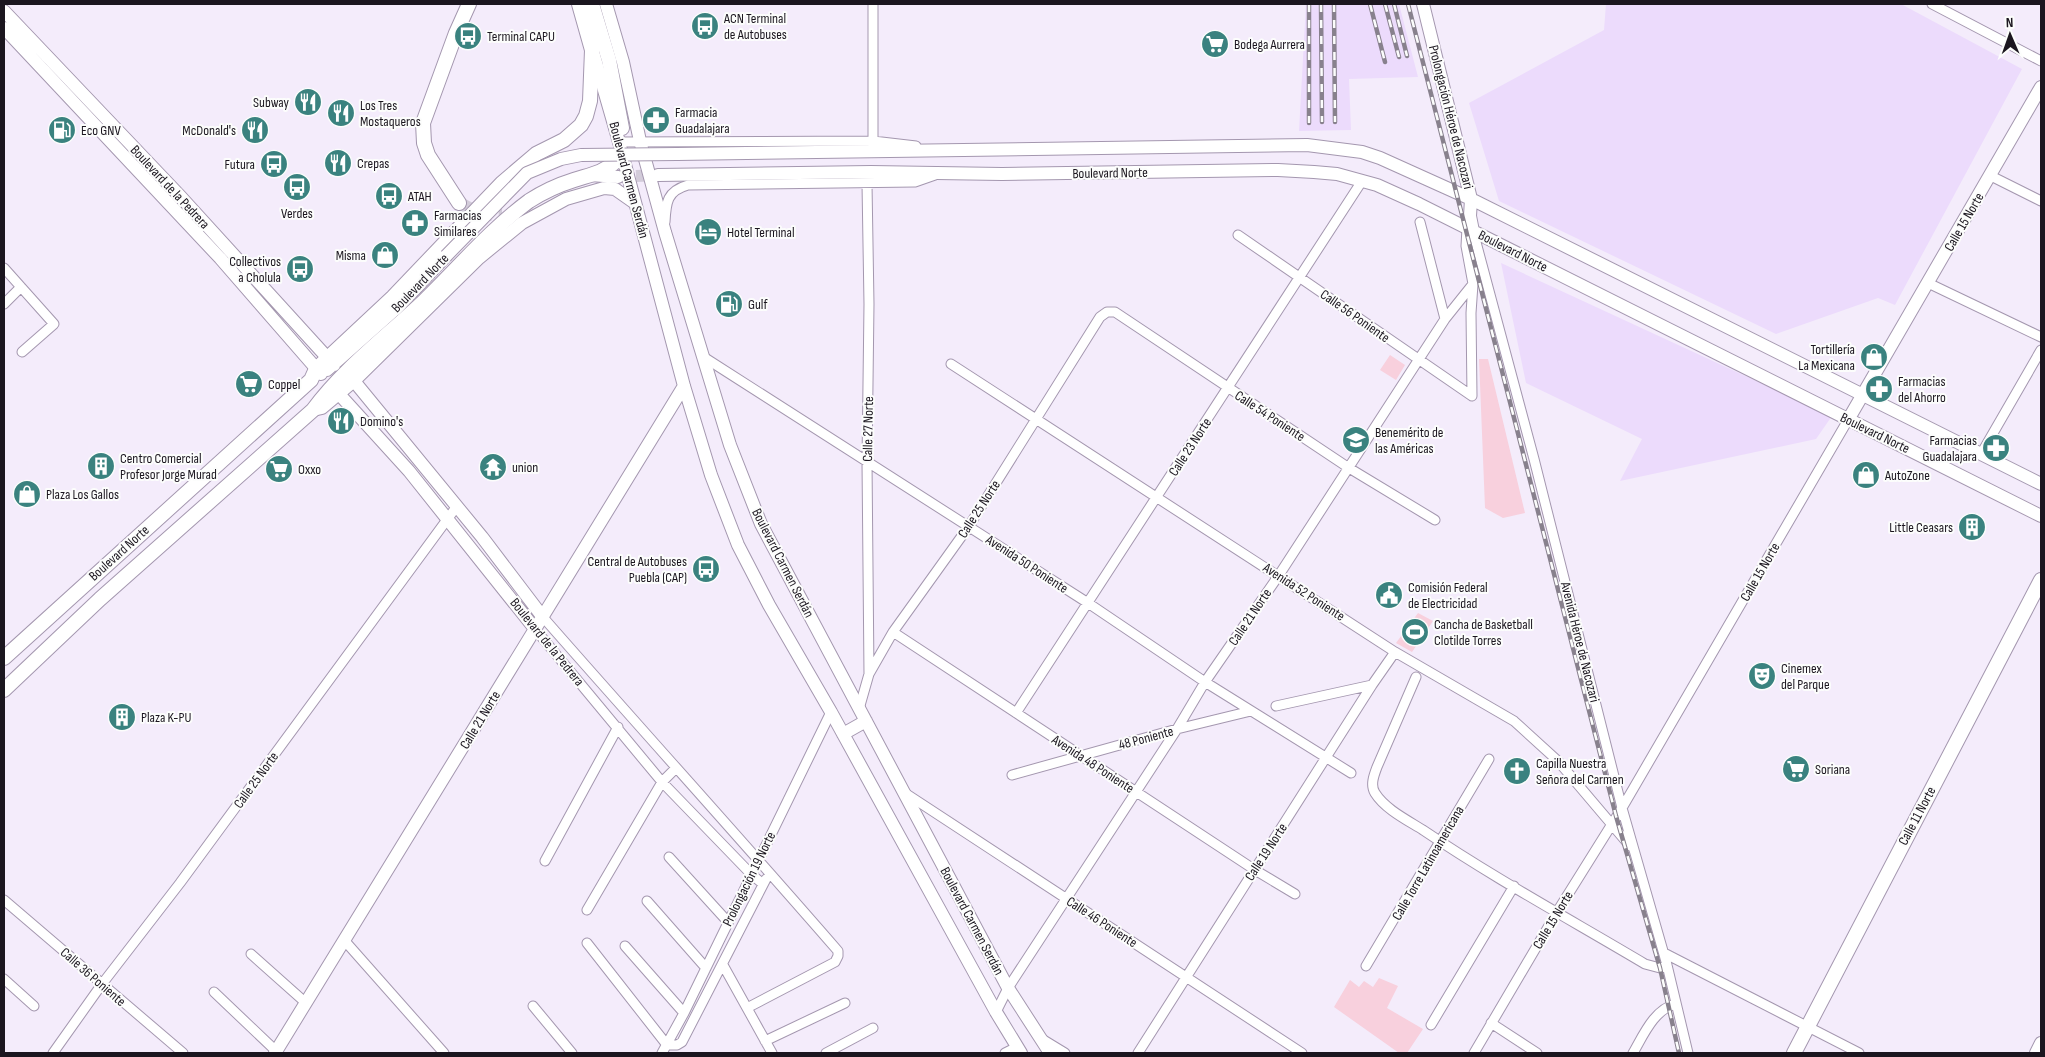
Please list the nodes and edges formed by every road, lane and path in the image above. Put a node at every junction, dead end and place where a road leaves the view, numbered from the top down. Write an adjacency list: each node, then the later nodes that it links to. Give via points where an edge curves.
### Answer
1 (469, 4): 27 (main road, via 423,123 428,155)
2 (579, 4): 10 (main road, Boulevard Carmen Serdán)
3 (592, 4): 13 (main road, via 609,60)
4 (606, 4): 14 (main road, Boulevard Carmen Serdán, via 623,62)
5 (873, 4): 16 (street)
6 (1423, 4): 25 (main road, Prolongación Héroe de Nacozari)
7 (1932, 4): 11 (street)
8 (4, 10): 48 (main road, Boulevard de la Pedrera, via 180,196)
9 (4, 28): 50 (main road, Boulevard de la Pedrera, via 220,258)
10 (592, 50): 15 (main road, Boulevard Carmen Serdán); 48 (main road, Boulevard Norte, via 590,101 581,125 564,140 536,154 502,183)
11 (2041, 62)
12 (2041, 88): 21 (main road, Calle 15 Norte)
13 (622, 128)
14 (640, 141): 15 (street, Boulevard Norte); 16 (street, Boulevard Norte); 33 (main road, Boulevard Carmen Serdán)
15 (619, 142): 28 (main road, Boulevard Carmen Serdán)
16 (873, 146): 25 (main road, Boulevard Norte, via 961,151 1307,145 1362,152); 48 (main road, Boulevard Norte, bridge, via 576,156 527,173 398,306)
17 (615, 162): 19 (main road)
18 (939, 174): 20 (main road, Boulevard Norte); 23 (main road, Boulevard Norte, via 1278,170 1329,174); 24 (street, Boulevard Norte, via 916,182)
19 (590, 175): 22 (main road, Boulevard Norte); 29 (main road, Boulevard Norte, via 543,193)
20 (658, 175)
21 (1991, 176): 26 (street); 37 (main road, Calle 15 Norte)
22 (618, 177)
23 (1362, 181): 32 (main road, Boulevard Norte); 36 (street, Calle 23 Norte)
24 (867, 184): 33 (street, Boulevard Norte, via 688,185 672,192 668,200); 60 (street, Calle 27 Norte)
25 (1471, 199): 32 (main road, Prolongación Héroe de Nacozari); 55 (main road, Boulevard Norte)
26 (2041, 201)
27 (459, 203)
28 (635, 203): 51 (main road, via 615,189 604,188 566,198 522,223 479,258); 52 (main road, Boulevard Carmen Serdán)
29 (516, 211): 30 (main road); 56 (main road, Boulevard Norte, via 348,372)
30 (502, 214)
31 (1420, 222): 42 (street)
32 (1470, 225): 38 (street, via 1466,246); 58 (main road, Boulevard Norte); 100 (street, Avenida Héroe de Nacozari, via 1534,459)
33 (665, 232): 46 (main road, Boulevard Carmen Serdán)
34 (1238, 235): 36 (street, Calle 56 Poniente)
35 (4, 268): 39 (street)
36 (1300, 278): 47 (street, Calle 56 Poniente); 53 (street, Calle 23 Norte)
37 (1928, 283): 43 (street); 55 (main road, Calle 15 Norte)
38 (1473, 284): 42 (street, Calle 21 Norte); 47 (street, Calle 56 Poniente, via 1472,396)
39 (21, 287): 40 (street); 45 (street, via 54,324)
40 (4, 304)
41 (1107, 312): 53 (street, Calle 54 Poniente, via 1115,312); 57 (street, Calle 25 Norte, via 1100,317)
42 (1446, 319): 47 (street, Calle 21 Norte)
43 (2041, 338)
44 (2041, 350): 59 (street)
45 (22, 352)
46 (702, 356): 60 (street, Avenida 50 Poniente); 83 (main road, Boulevard Carmen Serdán, via 730,445 760,524)
47 (1420, 360): 61 (street, Calle 21 Norte)
48 (330, 362): 50 (main road, Boulevard Norte)
49 (951, 364): 57 (street, Avenida 52 Poniente)
50 (316, 374): 76 (main road, Boulevard Norte)
51 (354, 381): 54 (main road); 64 (main road, Boulevard de la Pedrera)
52 (684, 386): 72 (main road, Calle 21 Norte); 85 (main road, Boulevard Carmen Serdán, via 711,475 738,545)
53 (1228, 388): 61 (street, Calle 54 Poniente); 63 (street, Calle 23 Norte)
54 (338, 394): 56 (main road, via 322,408); 66 (main road, Boulevard de la Pedrera, via 402,462)
55 (1862, 396): 58 (main road, Calle 15 Norte); 59 (main road, Boulevard Norte)
56 (313, 410): 81 (main road, Boulevard Norte, via 100,599)
57 (1035, 419): 63 (street, Avenida 52 Poniente); 68 (street, Calle 25 Norte)
58 (1848, 420): 65 (main road, Boulevard Norte); 100 (street, Calle 15 Norte)
59 (1981, 454): 62 (main road, Boulevard Norte)
60 (867, 462): 68 (street, Avenida 50 Poniente); 77 (street, Calle 27 Norte)
61 (1349, 468): 67 (street, Calle 54 Poniente); 69 (street, Calle 21 Norte)
62 (2041, 484)
63 (1157, 497): 69 (street, Avenida 52 Poniente); 71 (street, Calle 23 Norte)
64 (458, 506): 66 (street, Calle 25 Norte); 72 (main road, Boulevard de la Pedrera)
65 (2041, 516)
66 (448, 520): 73 (main road, Boulevard de la Pedrera); 130 (street, Calle 25 Norte, via 180,884)
67 (1435, 520)
68 (969, 526): 71 (street, Avenida 50 Poniente); 74 (street, Calle 25 Norte)
69 (1278, 575): 75 (street, Avenida 52 Poniente); 79 (street, Calle 21 Norte)
70 (2041, 580): 143 (main road, Calle 11 Norte)
71 (1088, 603): 79 (street, Avenida 50 Poniente); 86 (street, Calle 23 Norte)
72 (542, 616): 73 (main road, Calle 21 Norte); 94 (street, Boulevard de la Pedrera)
73 (534, 629): 88 (street, Boulevard de la Pedrera); 119 (main road, Calle 21 Norte)
74 (893, 632): 77 (street, Calle 25 Norte); 86 (street, Avenida 48 Poniente)
75 (1395, 652): 80 (street, Calle 19 Norte); 101 (street, Avenida 52 Poniente, via 1514,721 1558,761)
76 (4, 658)
77 (869, 674): 83 (street, Calle 25 Norte)
78 (1416, 677): 102 (street, via 1372,783 1374,792 1386,806)
79 (1205, 682): 84 (street, Avenida 50 Poniente); 89 (street, Calle 21 Norte)
80 (1372, 685): 82 (street); 92 (street, Calle 19 Norte)
81 (4, 690)
82 (1276, 706)
83 (859, 709): 87 (main road, Boulevard Carmen Serdán)
84 (1251, 711): 89 (street, 48 Poniente); 92 (street, Avenida 50 Poniente)
85 (831, 712): 90 (main road, Boulevard Carmen Serdán); 105 (street, Prolongación 19 Norte)
86 (1016, 713): 91 (street, Avenida 48 Poniente)
87 (866, 721): 90 (main road); 98 (main road, Boulevard Carmen Serdán)
88 (618, 727): 97 (street, Boulevard de la Pedrera); 106 (street)
89 (1177, 729): 91 (street, 48 Poniente); 99 (street, Calle 21 Norte)
90 (843, 734): 139 (main road, Boulevard Carmen Serdán)
91 (1081, 756): 96 (street, 48 Poniente); 99 (street, Avenida 48 Poniente)
92 (1327, 758): 95 (street, Avenida 50 Poniente); 107 (street, Calle 19 Norte)
93 (1489, 759): 102 (street, Calle Torre Latinoamericana)
94 (676, 768): 97 (street); 105 (street, Boulevard de la Pedrera)
95 (1351, 773)
96 (1012, 775)
97 (662, 782): 109 (street, Boulevard de la Pedrera); 116 (street)
98 (902, 791): 113 (street, Calle 46 Poniente); 131 (main road, Boulevard Carmen Serdán)
99 (1136, 792): 107 (street, Avenida 48 Poniente); 113 (street, Calle 21 Norte)
100 (1622, 808): 101 (street, Calle 15 Norte); 103 (street, Avenida Héroe de Nacozari)
101 (1612, 824): 103 (street, Avenida 52 Poniente); 117 (street, Calle 15 Norte)
102 (1440, 842): 111 (street); 126 (street, Calle Torre Latinoamericana)
103 (1632, 848): 122 (street, Avenida Héroe de Nacozari)
104 (669, 857): 118 (street)
105 (758, 858): 108 (street, Boulevard de la Pedrera); 109 (street, Prolongación 19 Norte)
106 (545, 861)
107 (1255, 870): 112 (street, Avenida 48 Poniente); 128 (street, Calle 19 Norte)
108 (770, 872): 110 (street, Prolongación 19 Norte); 138 (street, Boulevard de la Pedrera, via 838,951 838,956 835,962)
109 (751, 874): 110 (street, Boulevard de la Pedrera); 118 (street, Prolongación 19 Norte)
110 (763, 884): 124 (street, Prolongación 19 Norte)
111 (1514, 886): 117 (street); 142 (street)
112 (1295, 894)
113 (1065, 898): 128 (street, Calle 46 Poniente); 131 (street, Calle 21 Norte)
114 (4, 900): 130 (street, Calle 36 Poniente)
115 (647, 901): 127 (street)
116 (587, 910)
117 (1557, 912): 125 (street, via 1645,964 1660,968); 141 (street, Calle 15 Norte)
118 (728, 922): 127 (street, Prolongación 19 Norte)
119 (344, 940): 133 (main road, Calle 21 Norte); 151 (street)
120 (587, 943): 148 (street)
121 (625, 946): 140 (street)
122 (1664, 953): 125 (street, Avenida Héroe de Nacozari); 143 (street)
123 (251, 954): 133 (street)
124 (723, 964): 138 (street); 148 (street, Prolongación 19 Norte, via 682,1042)
125 (1667, 965): 135 (street, Avenida Héroe de Nacozari)
126 (1366, 966)
127 (706, 968): 140 (street, Prolongación 19 Norte)
128 (1186, 978): 160 (street, Calle 19 Norte); 161 (street, Calle 46 Poniente)
129 (4, 979): 136 (street)
130 (102, 984): 152 (street, Calle 25 Norte); 153 (street, Calle 36 Poniente)
131 (1008, 988): 139 (street, Calle 21 Norte); 145 (main road, Boulevard Carmen Serdán)
132 (214, 992): 150 (street)
133 (306, 1003): 150 (main road, Calle 21 Norte)
134 (846, 1003): 146 (street)
135 (1676, 1004): 164 (street, via 1658,1014); 165 (street, Avenida Héroe de Nacozari)
136 (34, 1006)
137 (533, 1006): 154 (street)
138 (747, 1008): 146 (street)
139 (996, 1012): 149 (main road, Boulevard Carmen Serdán)
140 (684, 1013): 148 (street, Prolongación 19 Norte)
141 (1491, 1023): 162 (street, Calle 15 Norte); 163 (street)
142 (1431, 1025)
143 (1807, 1026): 166 (main road, Calle 11 Norte); 167 (street)
144 (873, 1028): 156 (street)
145 (1041, 1038): 158 (main road, Boulevard Carmen Serdán); 159 (street)
146 (765, 1041): 155 (street)
147 (2041, 1043): 168 (main road)
148 (665, 1049)
149 (1019, 1050): 157 (street)
150 (276, 1052)
151 (441, 1052)
152 (53, 1053)
153 (183, 1053)
154 (572, 1053)
155 (772, 1053)
156 (826, 1053)
157 (1005, 1053)
158 (1050, 1053)
159 (1065, 1053)
160 (1138, 1053)
161 (1302, 1053)
162 (1474, 1053)
163 (1537, 1053)
164 (1633, 1053)
165 (1688, 1053)
166 (1794, 1053)
167 (1859, 1053)
168 (2036, 1053)

